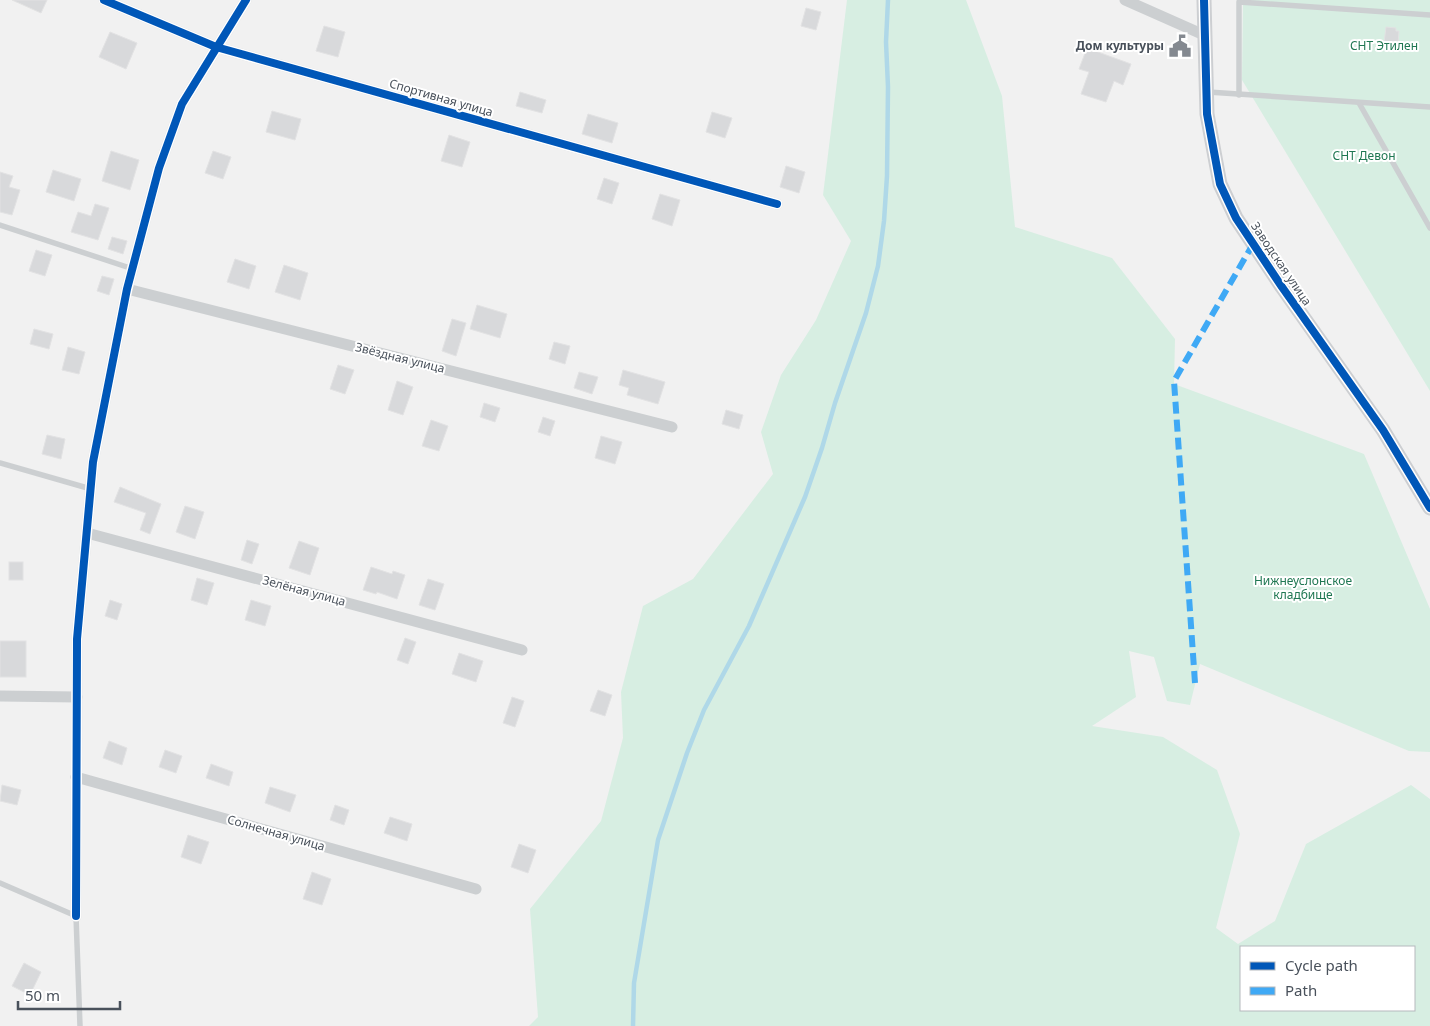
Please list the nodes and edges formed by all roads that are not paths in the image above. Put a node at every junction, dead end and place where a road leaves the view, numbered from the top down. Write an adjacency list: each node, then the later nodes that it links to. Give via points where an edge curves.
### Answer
1 (104, 0): 7 (street, Спортивная улица)
2 (246, 0): 7 (street)
3 (1125, 0): 6 (street)
4 (1204, 0): 6 (street, Заводская улица)
5 (1430, 15): 9 (lane, via 1239,2)
6 (1204, 36): 8 (street, Заводская улица)
7 (216, 47): 12 (street, Спортивная улица); 15 (street, via 182,104 159,168)
8 (1206, 92): 9 (lane); 20 (street, Заводская улица, via 1220,184 1236,218 1383,430)
9 (1239, 94): 10 (lane)
10 (1359, 103): 11 (lane); 14 (lane)
11 (1430, 107)
12 (777, 204)
13 (0, 225): 15 (lane)
14 (1430, 228)
15 (133, 269): 16 (street)
16 (127, 289): 17 (street, Звёздная улица); 19 (street, via 93,462)
17 (672, 427)
18 (0, 463): 19 (lane)
19 (91, 489): 21 (street)
20 (1430, 508)
21 (87, 533): 22 (street, Зелёная улица); 24 (street, via 77,639)
22 (522, 650)
23 (0, 696): 24 (street)
24 (77, 697): 25 (street)
25 (76, 777): 27 (street, Солнечная улица); 28 (street)
26 (0, 883): 28 (lane)
27 (476, 889)
28 (76, 916): 29 (lane)
29 (80, 1026)

